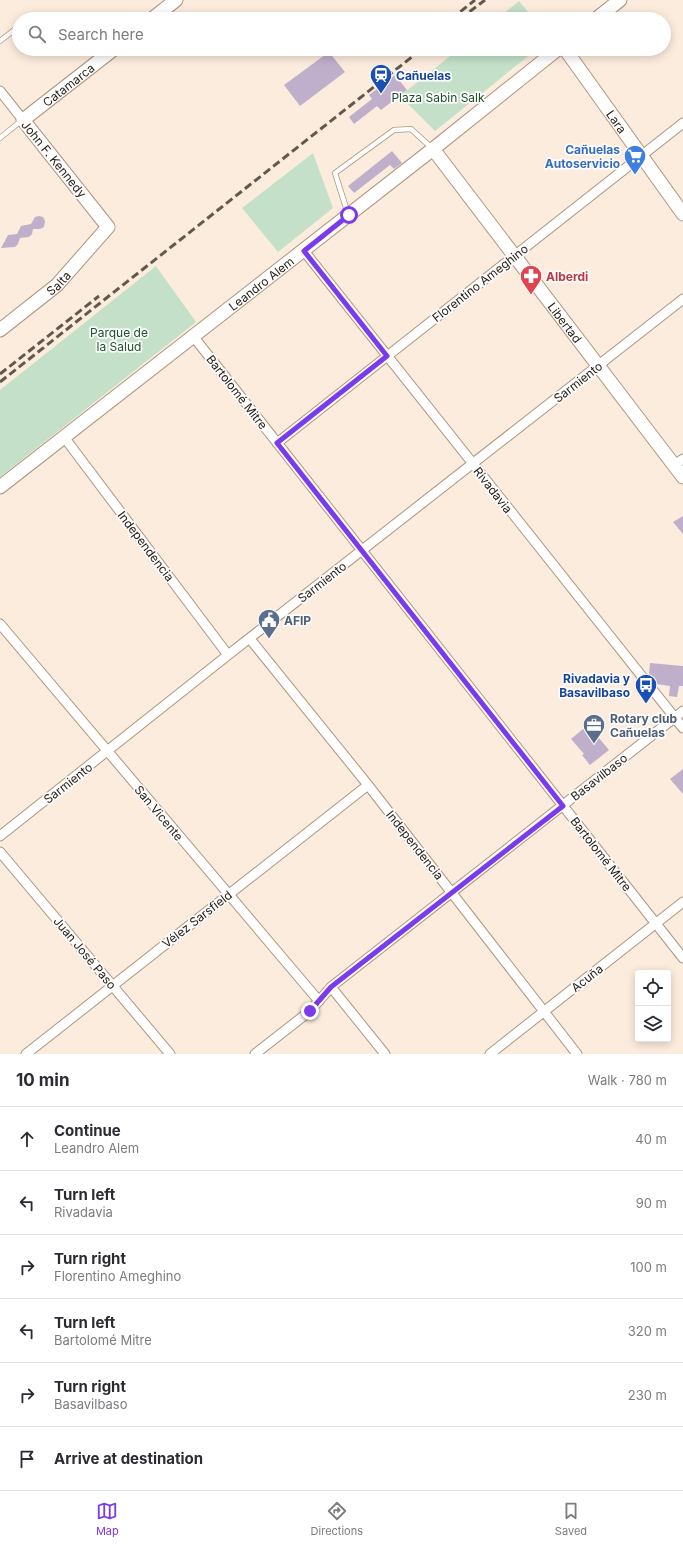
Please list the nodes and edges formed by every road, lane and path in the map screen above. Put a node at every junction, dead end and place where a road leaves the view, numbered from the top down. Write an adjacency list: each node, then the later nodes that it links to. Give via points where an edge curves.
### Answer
1 (176, 0): 3 (street)
2 (620, 0): 4 (street)
3 (161, 12)
4 (605, 12)
5 (12, 32): 6 (lane)
6 (0, 41)
7 (105, 56): 11 (street, Catamarca)
8 (549, 56): 14 (street, Leandro Alem)
9 (570, 56): 15 (street, Lara)
10 (0, 91): 11 (street, John F. Kennedy)
11 (23, 120): 13 (lane); 18 (street, John F. Kennedy)
12 (683, 123): 15 (street, Florentino Ameghino)
13 (0, 138)
14 (433, 149): 17 (street, Leandro Alem); 17 (lane, via 411,129 394,130 335,173); 20 (street, Libertad)
15 (642, 156): 16 (street, Lara); 20 (street, Florentino Ameghino)
16 (683, 214)
17 (349, 215): 19 (street, Leandro Alem)
18 (108, 227): 22 (street, Salta, via 57,285)
19 (304, 251): 23 (street, Leandro Alem); 24 (street, Rivadavia)
20 (515, 256): 24 (street, Florentino Ameghino); 25 (street, Libertad)
21 (683, 299): 25 (street, Sarmiento)
22 (0, 330)
23 (193, 336): 26 (street, Leandro Alem); 27 (street, Bartolomé Mitre)
24 (387, 356): 27 (street, Florentino Ameghino); 29 (street, Rivadavia)
25 (599, 366): 28 (street, Libertad); 29 (street, Sarmiento)
26 (64, 437): 31 (street, Leandro Alem); 35 (street, Independencia)
27 (277, 443): 32 (street, Bartolomé Mitre)
28 (679, 462): 30 (street, Libertad)
29 (473, 464): 32 (street, Sarmiento); 37 (street, Rivadavia)
30 (683, 477)
31 (0, 487)
32 (362, 551): 34 (street, Sarmiento); 41 (street, Bartolomé Mitre)
33 (0, 624): 39 (street, San Vicente)
34 (250, 638): 35 (street, Sarmiento); 40 (street, Independencia)
35 (228, 655): 39 (street, Sarmiento)
36 (683, 711): 37 (street, Basavilbaso)
37 (674, 718): 38 (street, Rivadavia); 41 (street, Basavilbaso)
38 (683, 728)
39 (108, 751): 42 (street, Sarmiento); 45 (street, San Vicente)
40 (368, 785): 44 (street, Independencia); 45 (street, Vélez Sarsfield)
41 (563, 806): 44 (street, Basavilbaso); 47 (street, Bartolomé Mitre)
42 (0, 836)
43 (0, 852): 49 (street, Juan José Paso)
44 (452, 893): 50 (street, Basavilbaso); 52 (street, Independencia)
45 (229, 894): 49 (street, Vélez Sarsfield); 51 (street, San Vicente)
46 (683, 902): 47 (street, Acuña)
47 (656, 923): 48 (street, Bartolomé Mitre); 52 (street, Acuña)
48 (683, 958)
49 (112, 986): 53 (street, Vélez Sarsfield); 54 (street, Juan José Paso)
50 (331, 987): 51 (street, Basavilbaso); 56 (street)
51 (319, 1001): 55 (street, Basavilbaso)
52 (544, 1012): 57 (street, Acuña); 58 (street, Independencia)
53 (26, 1054)
54 (170, 1054)
55 (255, 1054)
56 (385, 1054)
57 (490, 1054)
58 (577, 1054)

